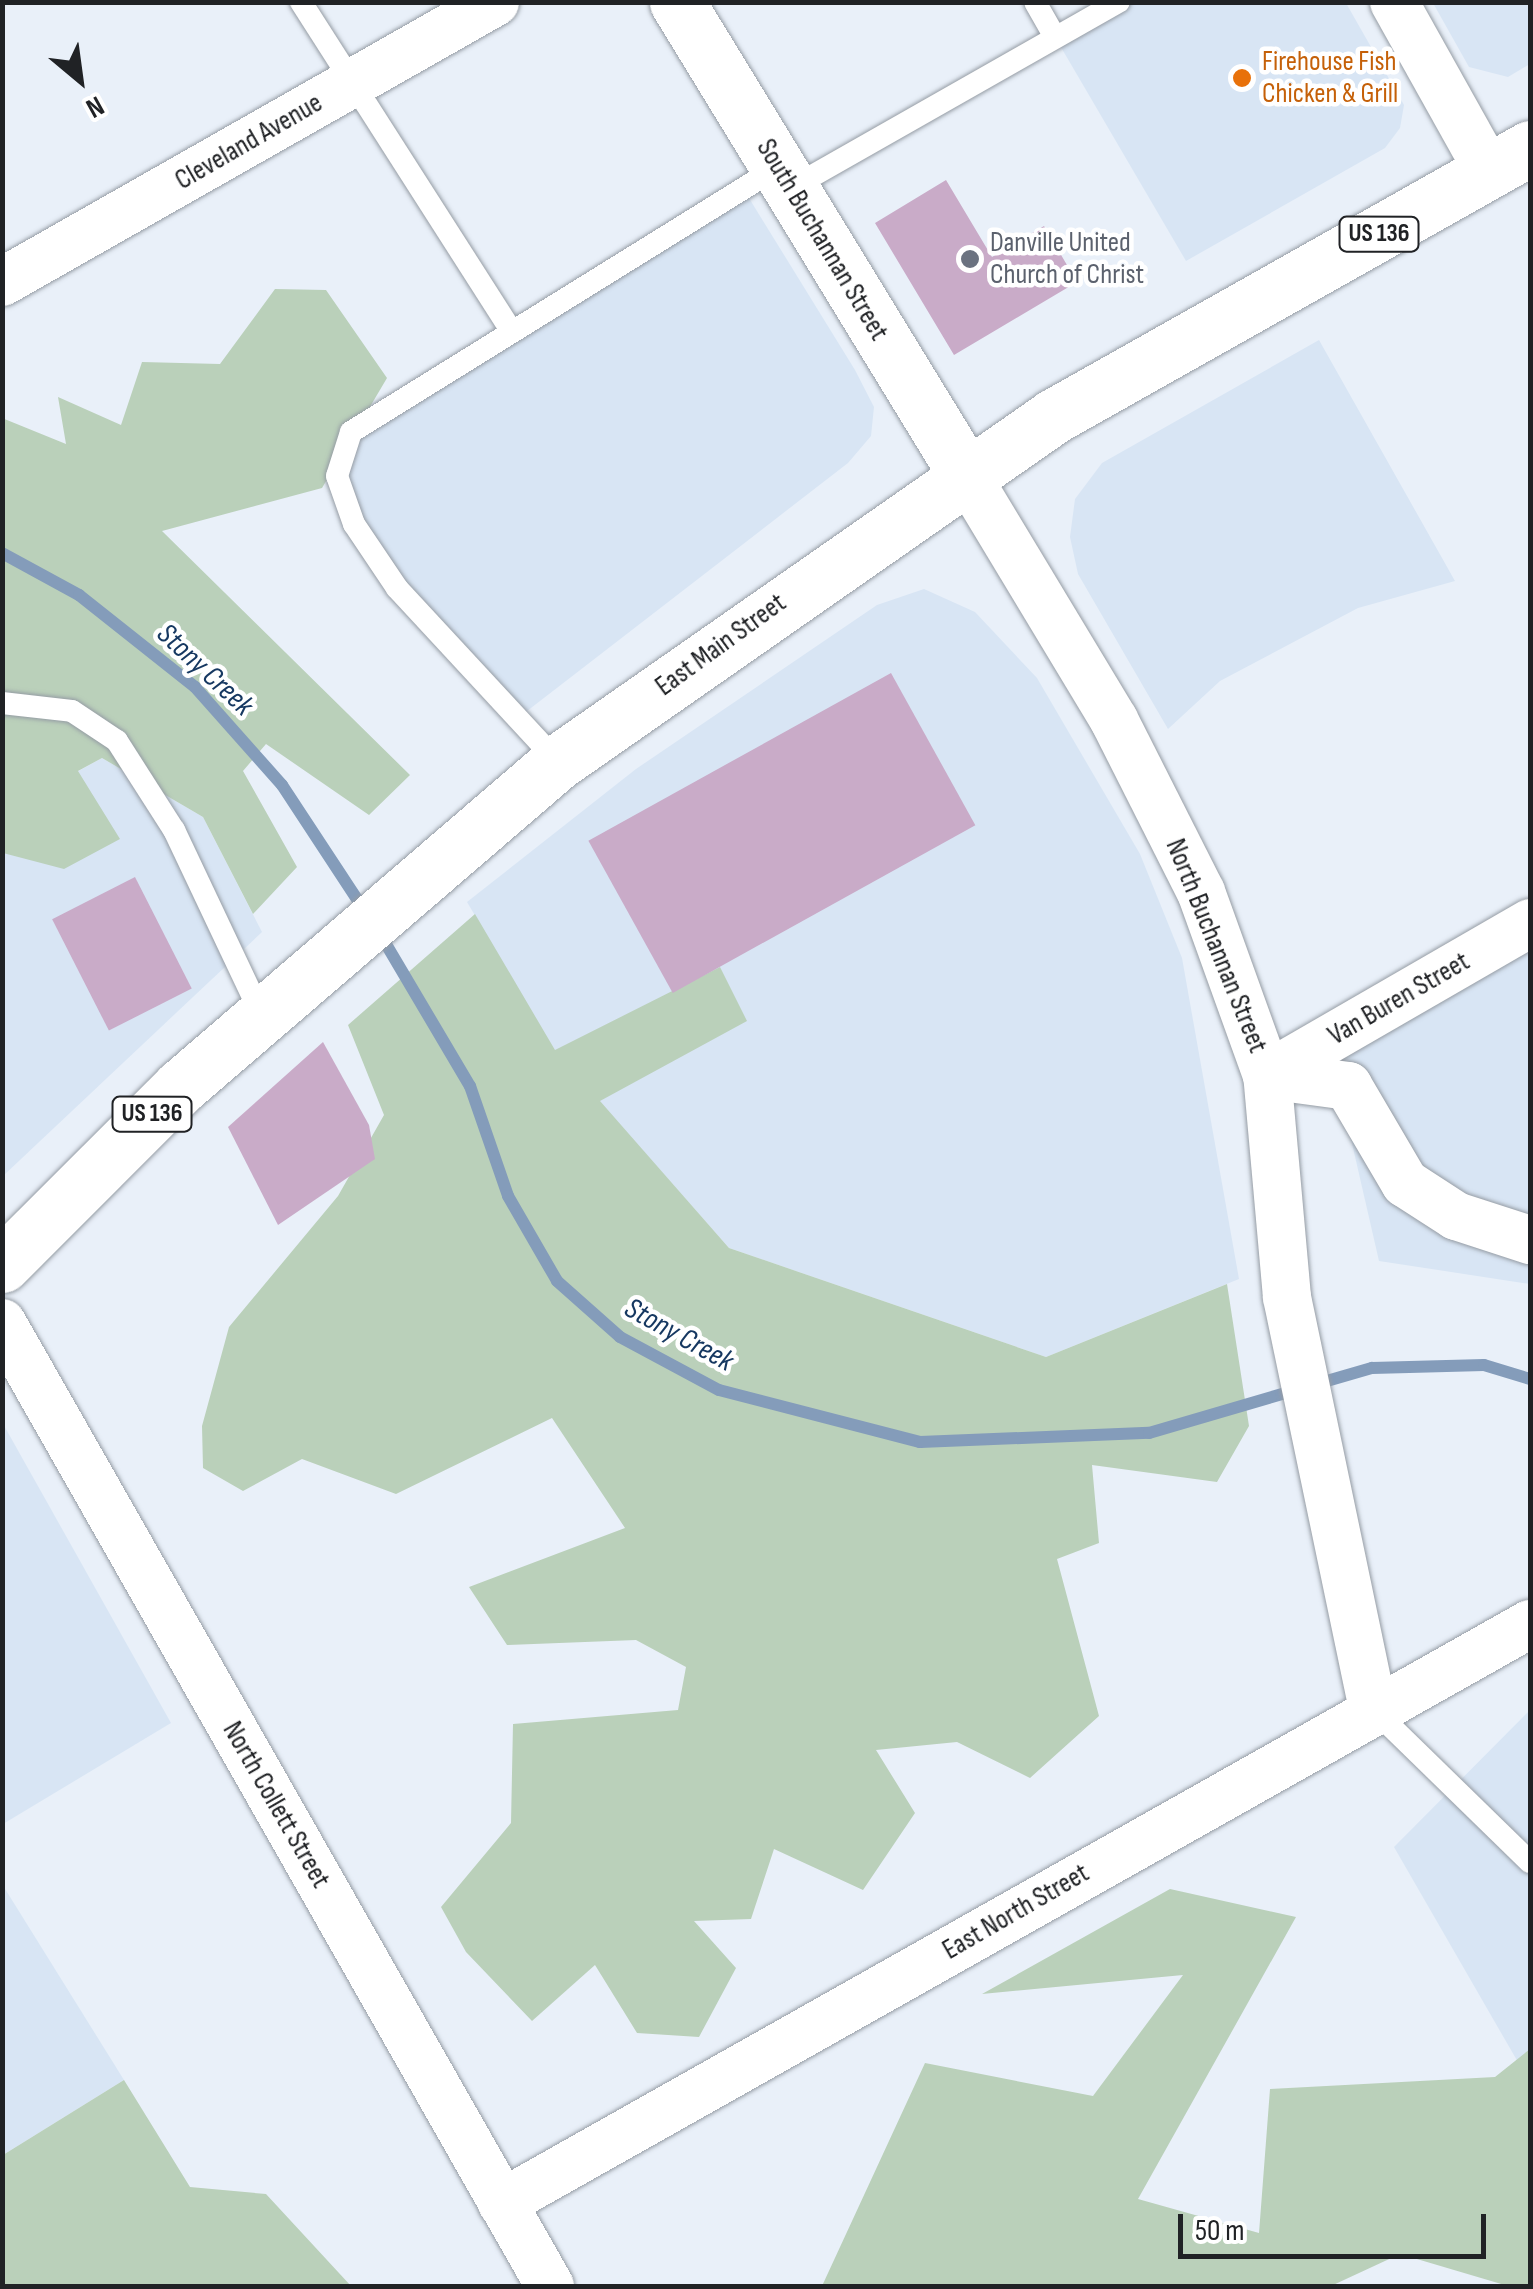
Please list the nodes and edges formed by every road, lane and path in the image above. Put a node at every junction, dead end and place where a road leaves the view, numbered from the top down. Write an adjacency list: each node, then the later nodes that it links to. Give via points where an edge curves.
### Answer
1 (301, 2): 8 (lane)
2 (496, 2): 8 (street, Cleveland Avenue)
3 (677, 2): 10 (main road, South Buchannan Street)
4 (1034, 2): 7 (lane)
5 (1119, 2): 7 (lane)
6 (1394, 2): 9 (street)
7 (1055, 37): 10 (lane)
8 (356, 81): 11 (street, Cleveland Avenue); 12 (lane, via 383,138)
9 (1510, 160): 13 (main road, East Main Street / US 136, via 1054,416)
10 (784, 178): 12 (lane); 13 (main road, South Buchannan Street)
11 (2, 282)
12 (511, 330): 15 (lane, via 351,432 337,476 354,524 398,588)
13 (968, 478): 15 (main road, East Main Street / US 136); 18 (street, North Buchannan Street, via 1114,720 1183,858)
14 (2, 703): 17 (lane, via 72,711 117,741 174,830)
15 (558, 762): 17 (main road, East Main Street / US 136)
16 (1530, 923): 18 (street, Van Buren Street)
17 (262, 1014): 20 (main road, East Main Street / US 136)
18 (1267, 1075): 19 (street, North Buchannan Street, via 1348,1086 1405,1182 1456,1216); 23 (street, via 1287,1298)
19 (1530, 1240)
20 (2, 1264)
21 (2, 1323): 25 (street, North Collett Street)
22 (1530, 1624): 23 (street, East North Street)
23 (1373, 1709): 24 (lane); 25 (street, East North Street)
24 (1530, 1862)
25 (502, 2204): 26 (street, North Collett Street)
26 (550, 2286)

